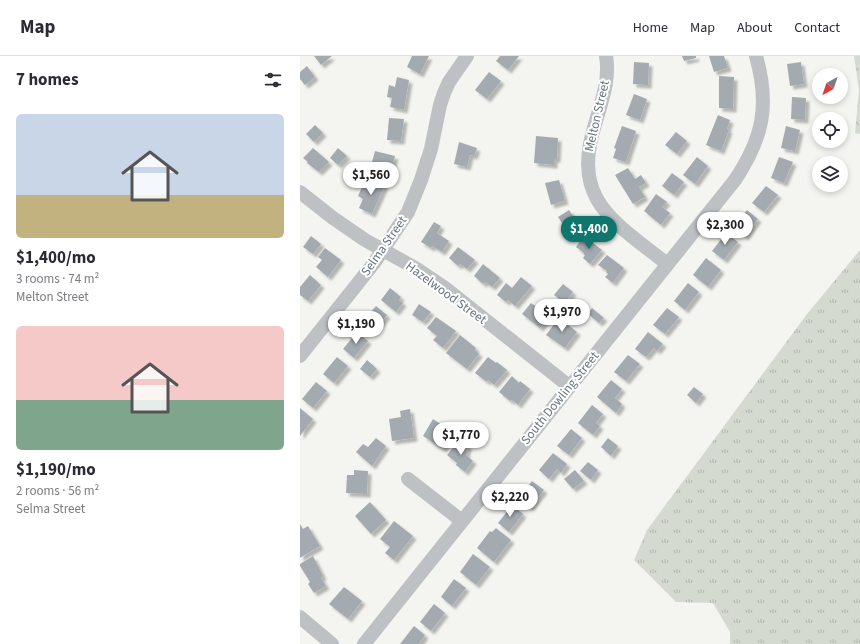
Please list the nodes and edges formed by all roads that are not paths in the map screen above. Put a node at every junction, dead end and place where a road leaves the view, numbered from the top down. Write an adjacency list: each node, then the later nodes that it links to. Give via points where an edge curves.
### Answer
1 (467, 56): 5 (street, Selma Street, via 444,93 421,180 408,212)
2 (606, 56): 6 (street, Melton Street, via 606,84 588,153 587,164 591,185 612,220)
3 (756, 56): 6 (street, South Dowling Street, via 762,76 764,103 753,150 735,180)
4 (300, 192): 5 (street, Hazelwood Street, via 333,218)
5 (383, 250): 7 (street, Selma Street); 8 (street, Hazelwood Street, via 444,288)
6 (667, 264): 8 (street, South Dowling Street)
7 (300, 356)
8 (569, 386): 10 (street, South Dowling Street)
9 (408, 479): 10 (street)
10 (462, 521): 13 (street, South Dowling Street)
11 (300, 617): 12 (street)
12 (332, 644)
13 (364, 644)

